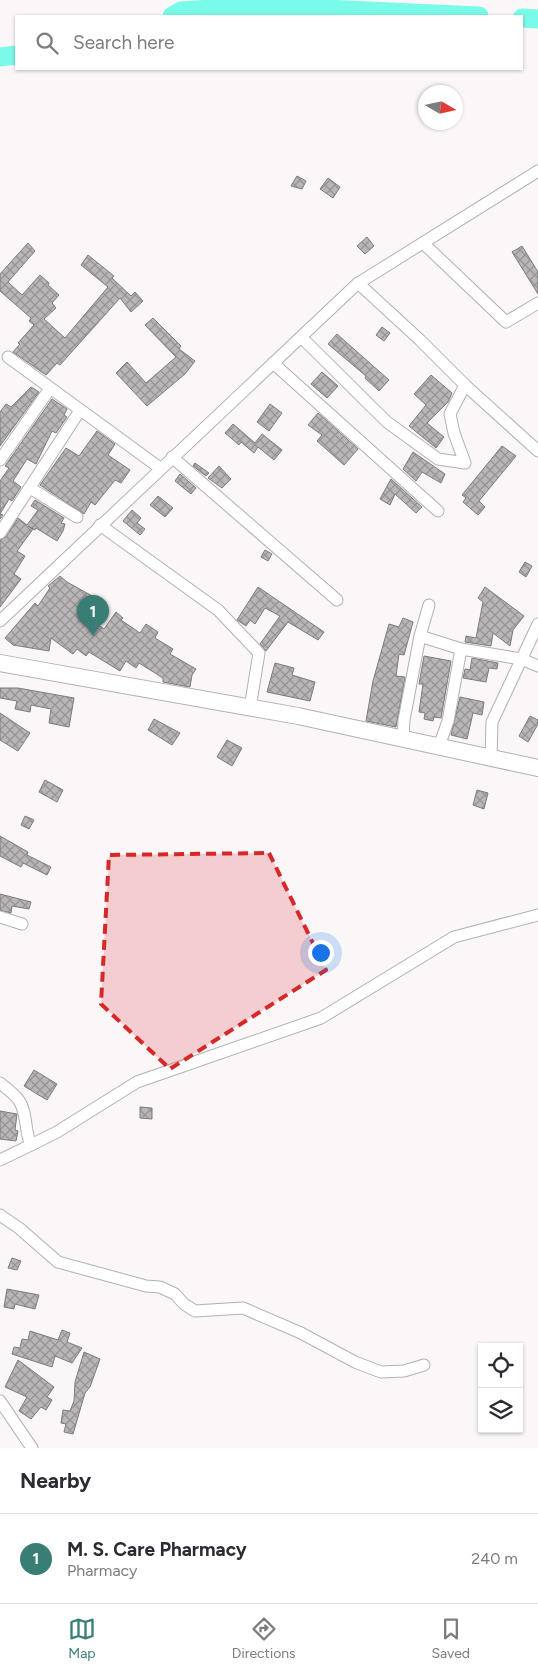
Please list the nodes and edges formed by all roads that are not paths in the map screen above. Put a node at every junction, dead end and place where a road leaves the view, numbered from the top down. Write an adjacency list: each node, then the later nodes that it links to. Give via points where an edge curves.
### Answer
1 (538, 171): 2 (street)
2 (423, 243): 3 (street); 4 (street, via 506,322)
3 (358, 283): 5 (street); 8 (street)
4 (538, 303)
5 (301, 337): 7 (street); 8 (street, via 387,422 438,459 465,463 450,414)
6 (8, 358): 9 (street)
7 (273, 362): 12 (street); 16 (street)
8 (465, 385): 11 (street)
9 (49, 390): 10 (street); 13 (street)
10 (80, 412): 14 (street); 15 (street)
11 (538, 450)
12 (172, 457): 14 (street); 20 (street)
13 (0, 460)
14 (160, 468): 18 (street)
15 (30, 488): 17 (street); 19 (street)
16 (438, 511)
17 (77, 517)
18 (100, 525): 22 (street); 29 (street, via 218,610 259,652)
19 (0, 533)
20 (336, 600)
21 (429, 605): 24 (street)
22 (0, 621)
23 (538, 624): 26 (street)
24 (420, 636): 25 (street); 30 (street)
25 (461, 649): 26 (street); 31 (street, via 448,721)
26 (521, 659): 28 (street); 32 (street, via 492,722)
27 (0, 663): 29 (main road)
28 (538, 666)
29 (250, 708): 30 (main road)
30 (403, 739): 31 (main road)
31 (439, 746): 32 (main road)
32 (491, 758): 33 (main road)
33 (538, 768)
34 (538, 914): 38 (street, via 454,937 321,1018 137,1082)
35 (0, 917): 36 (street)
36 (22, 924)
37 (0, 1083): 38 (street, via 18,1100)
38 (31, 1145): 39 (street)
39 (0, 1160)
40 (0, 1215): 41 (street, via 58,1262 160,1287 175,1294 195,1311 243,1308 381,1372 404,1371)
41 (424, 1365)
42 (0, 1401): 43 (street)
43 (32, 1448)

